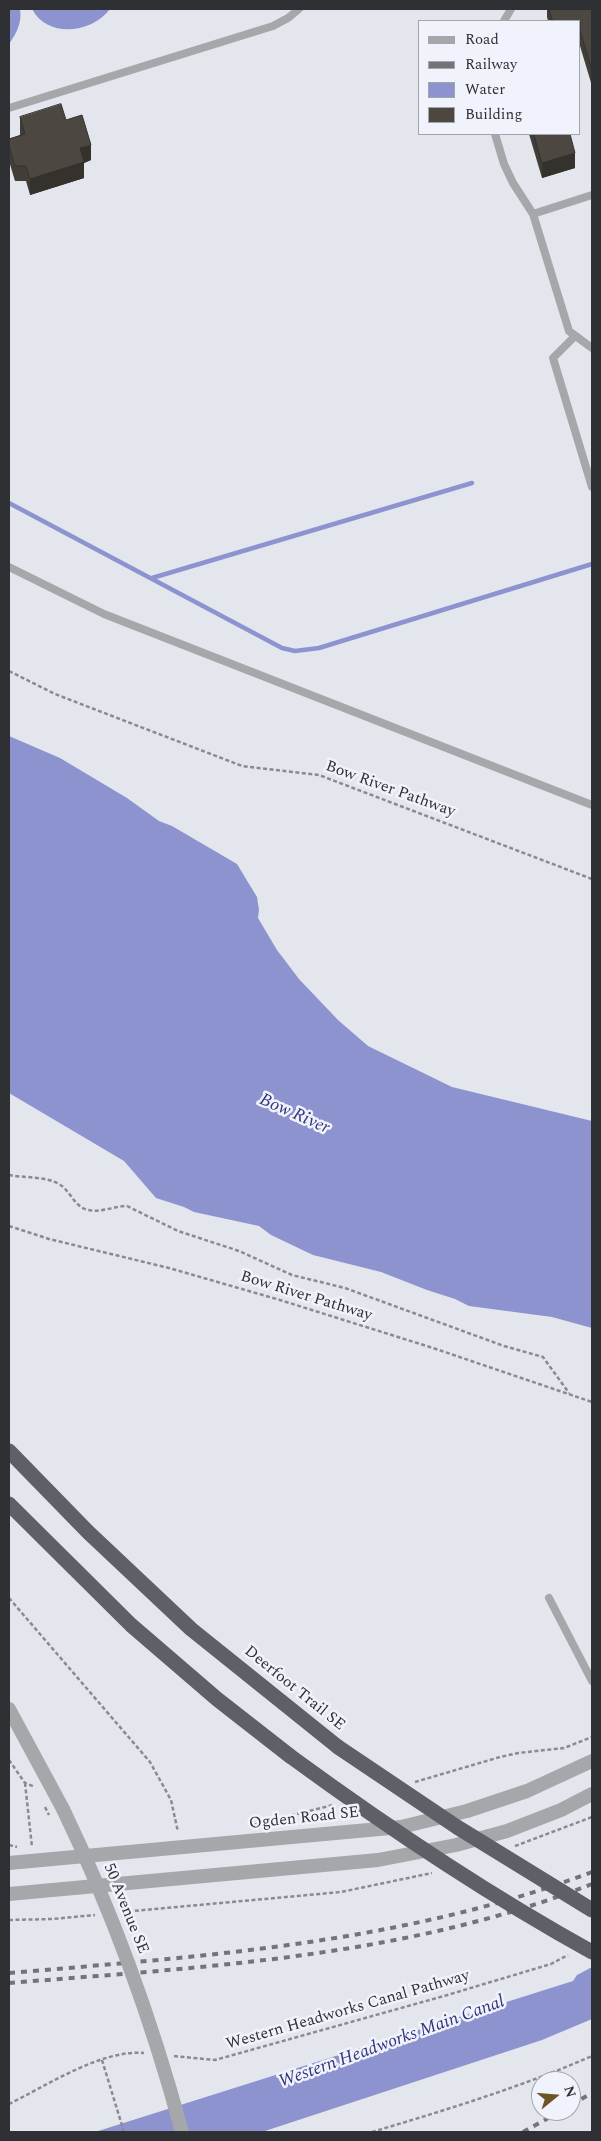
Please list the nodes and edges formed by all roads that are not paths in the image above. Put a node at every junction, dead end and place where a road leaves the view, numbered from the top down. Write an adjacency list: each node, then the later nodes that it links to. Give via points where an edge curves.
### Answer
1 (299, 9): 4 (lane, via 273,26)
2 (511, 9): 3 (lane)
3 (505, 20)
4 (9, 108)
5 (495, 135): 7 (lane, via 513,184)
6 (592, 195): 7 (lane)
7 (533, 214): 8 (lane, via 560,306 569,331)
8 (575, 336): 9 (lane); 10 (lane, via 553,358)
9 (592, 348)
10 (592, 486)
11 (9, 567): 12 (lane, via 104,614)
12 (592, 805)
13 (9, 1451): 22 (highway, Deerfoot Trail SE, bridge, via 51,1496 191,1629 338,1746 457,1827)
14 (9, 1504): 23 (highway, bridge, via 131,1625 290,1756 448,1866)
15 (549, 1598): 16 (lane)
16 (592, 1680)
17 (9, 1709): 24 (street, 50 Avenue SE, bridge, via 83,1851 131,1969)
18 (592, 1760): 20 (street, Ogden Road SE, via 518,1794 467,1811 401,1827)
19 (592, 1794): 21 (street, via 507,1831 456,1846 378,1860)
20 (9, 1864)
21 (9, 1894)
22 (592, 1910)
23 (592, 1952)
24 (182, 2132)

